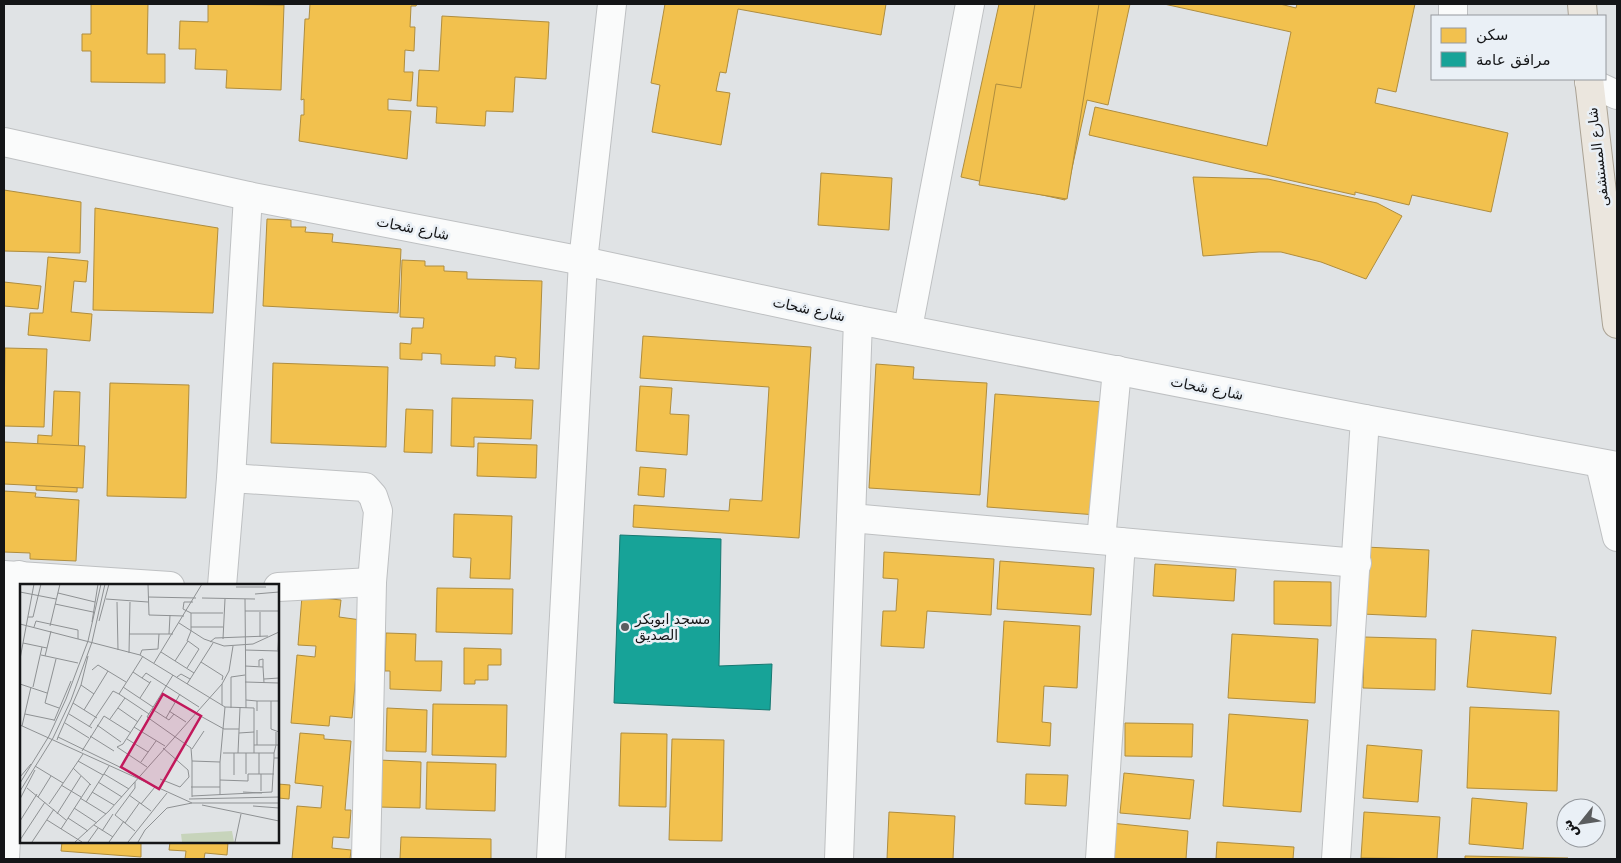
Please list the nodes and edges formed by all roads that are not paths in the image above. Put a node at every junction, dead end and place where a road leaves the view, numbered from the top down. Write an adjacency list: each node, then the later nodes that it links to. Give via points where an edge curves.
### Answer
1 (612, 4): 7 (street)
2 (970, 4): 10 (street)
3 (1589, 81): 4 (street); 9 (main road, شارع المستشفى)
4 (1617, 94)
5 (4, 142): 6 (street, شارع شحات)
6 (248, 196): 7 (street, شارع شحات); 14 (street)
7 (582, 260): 8 (street, شارع شحات); 26 (street)
8 (858, 320): 10 (street, شارع شحات); 15 (street)
9 (1617, 324)
10 (908, 328): 11 (street, شارع شحات)
11 (1117, 370): 12 (street, شارع شحات); 17 (street)
12 (1365, 420): 13 (street, شارع شحات); 18 (street)
13 (1609, 465): 16 (street)
14 (231, 478): 20 (street, via 365,487 373,496 378,511); 22 (street)
15 (851, 518): 17 (street); 27 (street)
16 (1617, 537)
17 (1111, 541): 18 (street); 28 (street)
18 (1357, 563): 29 (street)
19 (11, 575): 21 (street); 24 (street)
20 (372, 582): 23 (street); 25 (street)
21 (141, 584)
22 (222, 584)
23 (279, 586)
24 (5, 859)
25 (366, 859)
26 (551, 859)
27 (839, 859)
28 (1100, 859)
29 (1336, 859)

